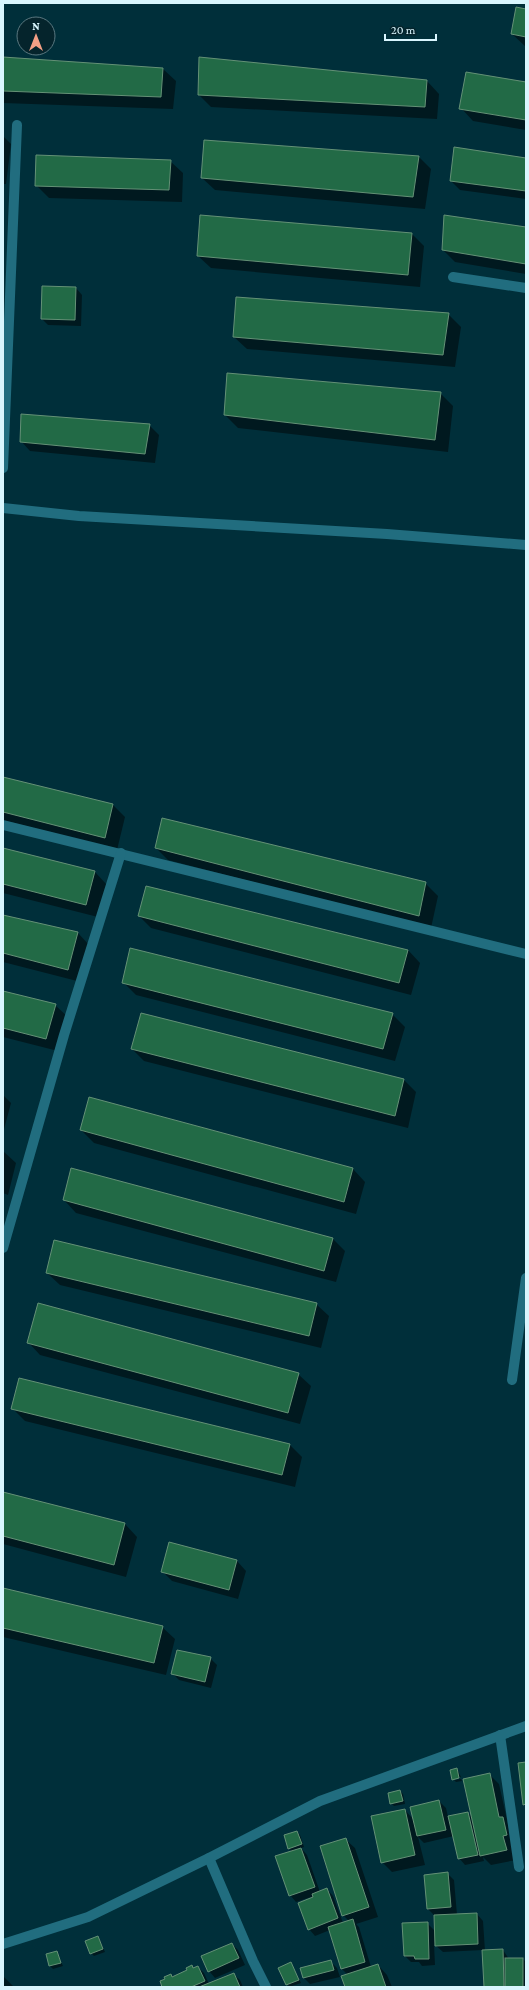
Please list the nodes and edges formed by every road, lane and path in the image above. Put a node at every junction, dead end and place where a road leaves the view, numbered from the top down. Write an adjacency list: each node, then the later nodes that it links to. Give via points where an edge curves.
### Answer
1 (17, 125): 4 (street)
2 (453, 277): 3 (street)
3 (526, 288)
4 (3, 468)
5 (3, 508): 6 (street, via 78,516)
6 (526, 545)
7 (3, 825): 8 (street)
8 (121, 853): 9 (street); 10 (street, via 64,1035)
9 (526, 954)
10 (3, 1248)
11 (526, 1278): 12 (street)
12 (512, 1380)
13 (526, 1726): 14 (street)
14 (500, 1735): 15 (street, via 320,1801); 16 (street)
15 (210, 1858): 17 (street, via 88,1917); 18 (street)
16 (519, 1867)
17 (3, 1944)
18 (266, 1987)

